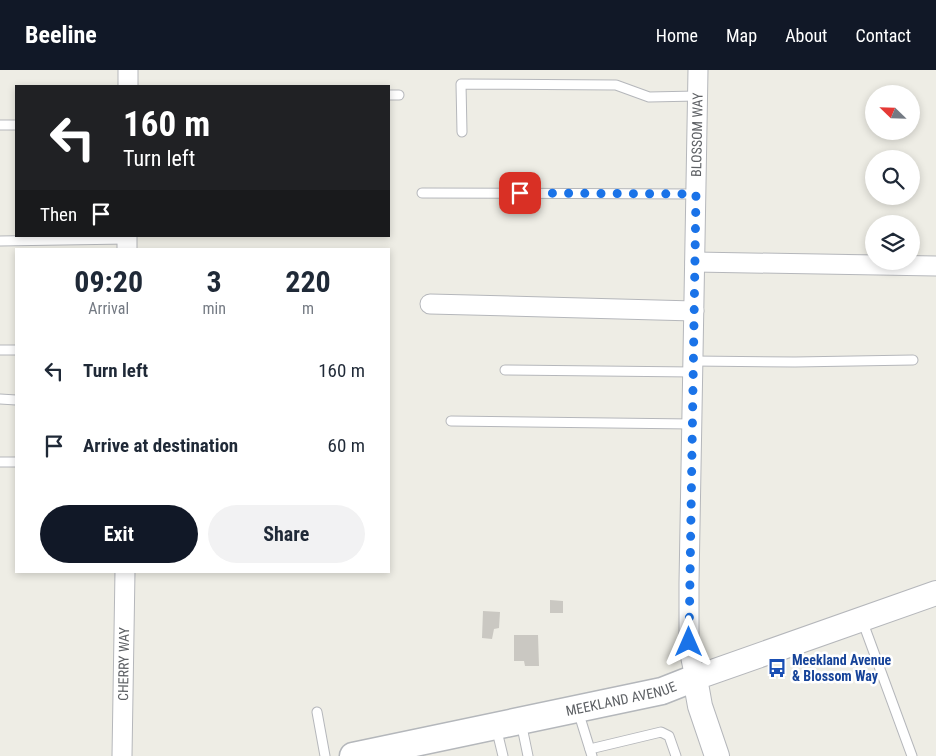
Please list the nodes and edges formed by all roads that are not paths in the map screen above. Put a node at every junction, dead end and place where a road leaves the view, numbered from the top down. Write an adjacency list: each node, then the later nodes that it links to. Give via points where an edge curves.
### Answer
1 (128, 70): 3 (street)
2 (698, 70): 6 (street, BLOSSOM WAY)
3 (128, 85)
4 (390, 95): 5 (lane)
5 (399, 95)
6 (697, 96): 9 (lane, via 649,97 616,85 461,84); 11 (street, BLOSSOM WAY)
7 (0, 125): 8 (lane)
8 (15, 125)
9 (462, 132)
10 (422, 193): 11 (lane)
11 (696, 194): 14 (street, BLOSSOM WAY)
12 (0, 241): 13 (lane)
13 (127, 241)
14 (695, 262): 15 (street); 17 (street, BLOSSOM WAY)
15 (936, 266)
16 (430, 304): 17 (street)
17 (694, 311): 21 (street, BLOSSOM WAY)
18 (0, 350): 19 (lane)
19 (15, 350)
20 (913, 360): 21 (lane)
21 (693, 366): 22 (lane); 26 (street, BLOSSOM WAY)
22 (505, 370)
23 (0, 400): 24 (lane)
24 (15, 400)
25 (451, 421): 26 (lane)
26 (692, 424): 32 (street, BLOSSOM WAY, via 689,642)
27 (0, 462): 28 (lane)
28 (15, 462)
29 (125, 573): 37 (street, CHERRY WAY)
30 (936, 593): 31 (street, MEEKLAND AVENUE)
31 (862, 619): 32 (street, MEEKLAND AVENUE); 44 (lane)
32 (695, 678): 33 (main road, MEEKLAND AVENUE, via 662,691); 43 (street, via 700,706)
33 (577, 710): 35 (main road, MEEKLAND AVENUE); 36 (lane)
34 (317, 712): 38 (lane)
35 (508, 724): 39 (main road, MEEKLAND AVENUE); 40 (lane); 41 (lane)
36 (590, 753): 42 (lane, via 660,732 669,736)
37 (122, 756)
38 (325, 756)
39 (353, 756)
40 (503, 756)
41 (528, 756)
42 (676, 756)
43 (717, 756)
44 (912, 756)

